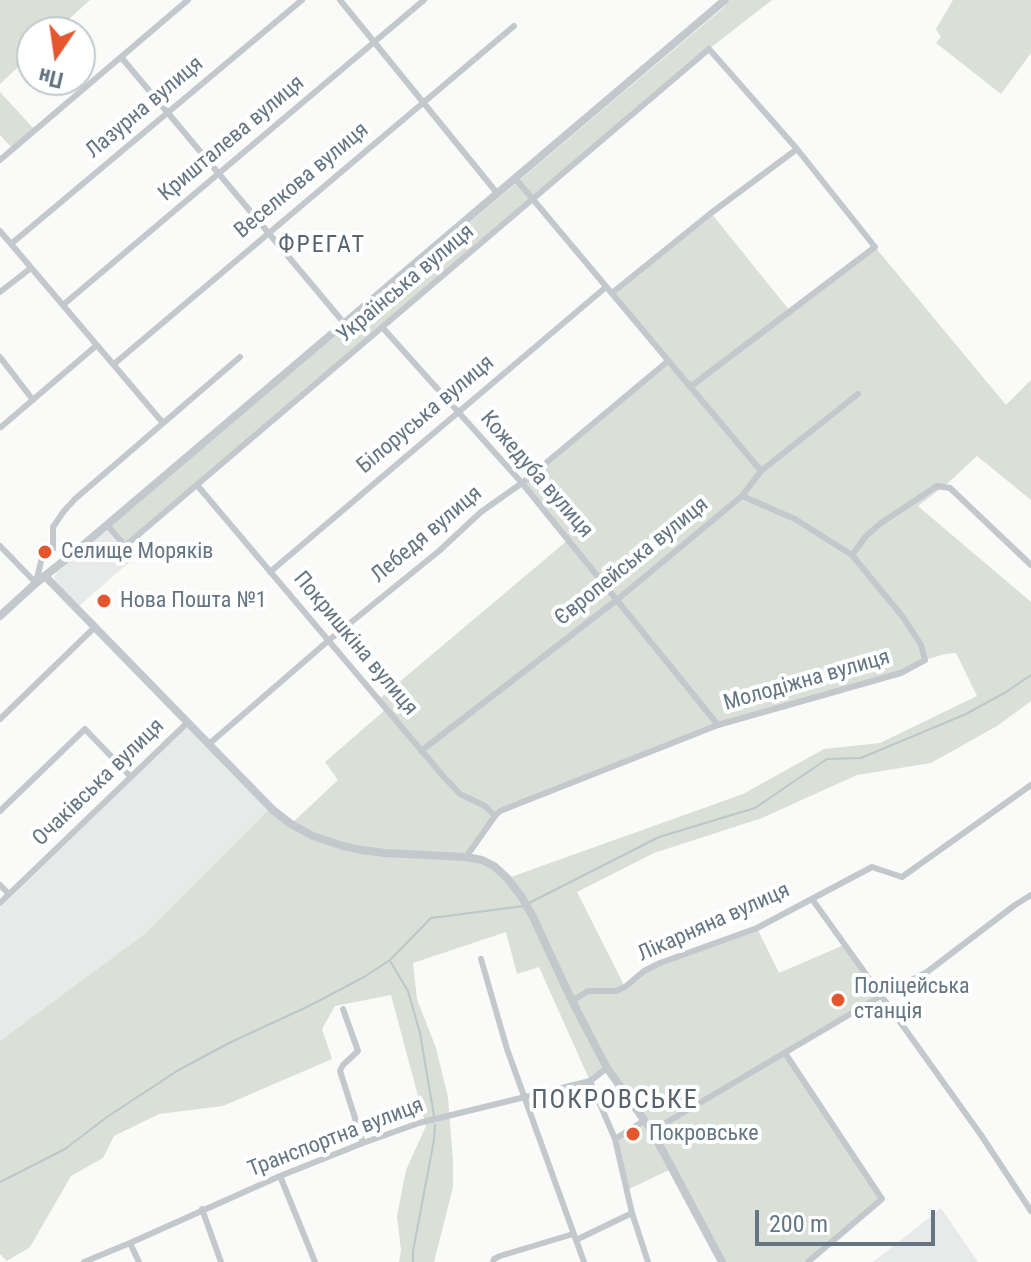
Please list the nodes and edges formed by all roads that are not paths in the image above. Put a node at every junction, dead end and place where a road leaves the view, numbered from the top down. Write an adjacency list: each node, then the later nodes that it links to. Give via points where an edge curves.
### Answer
1 (188, 0): 8 (street)
2 (302, 0): 10 (street, Лазурна вулиця)
3 (340, 0): 7 (street)
4 (424, 0): 7 (street, Кришталева вулиця)
5 (725, 0): 14 (street)
6 (514, 26): 9 (street, Веселкова вулиця)
7 (374, 42): 9 (street); 13 (street, Кришталева вулиця)
8 (121, 57): 10 (street); 12 (street)
9 (424, 102): 15 (street); 18 (street, Веселкова вулиця)
10 (167, 113): 13 (street); 19 (street, Лазурна вулиця)
11 (797, 149): 16 (street, Українська вулиця, via 709,49); 23 (street); 32 (street, via 875,247)
12 (0, 160)
13 (218, 174): 18 (street); 24 (street, Кришталева вулиця)
14 (515, 178): 15 (street); 16 (street)
15 (497, 193): 25 (street)
16 (533, 199): 21 (street); 26 (street, Українська вулиця)
17 (0, 231): 19 (street)
18 (268, 234): 25 (street); 31 (street, Веселкова вулиця)
19 (11, 244): 20 (street)
20 (31, 268): 22 (street); 24 (street)
21 (606, 287): 23 (street); 35 (street, Білоруська вулиця)
22 (0, 292)
23 (612, 293): 30 (street)
24 (63, 305): 27 (street)
25 (344, 323): 42 (street)
26 (382, 327): 35 (street, Кожедуба вулиця); 40 (street, Українська вулиця)
27 (97, 345): 34 (street); 36 (street)
28 (0, 357): 34 (street)
29 (240, 357): 36 (street)
30 (668, 361): 32 (street); 39 (street, Лебедя вулиця)
31 (114, 364)
32 (690, 387): 38 (street)
33 (858, 394): 38 (street, Європейська вулиця)
34 (33, 400): 37 (street)
35 (459, 412): 39 (street, Кожедуба вулиця); 48 (street, Білоруська вулиця)
36 (163, 423): 44 (street, via 64,511 53,527)
37 (1, 427)
38 (761, 471): 41 (street, Європейська вулиця)
39 (522, 483): 51 (street, Кожедуба вулиця); 54 (street, Лебедя вулиця)
40 (197, 485): 42 (street, Українська вулиця, via 125,546); 48 (street, Покришкіна вулиця)
41 (742, 496): 45 (street, via 795,519); 51 (street, Європейська вулиця)
42 (107, 525): 46 (street)
43 (0, 546): 50 (street)
44 (53, 549): 46 (street); 50 (street, via 42,557)
45 (852, 555): 47 (street, via 881,523 937,486 950,488); 57 (street, Молодіжна вулиця, via 903,617 925,660 901,673)
46 (63, 562): 49 (street)
47 (1031, 565)
48 (270, 572): 54 (street, Покришкіна вулиця)
49 (45, 576): 50 (street); 53 (street)
50 (36, 583): 52 (street)
51 (618, 599): 57 (street, Кожедуба вулиця); 59 (street, Європейська вулиця)
52 (0, 616)
53 (95, 627): 55 (street); 56 (street)
54 (328, 641): 58 (street, Лебедя вулиця); 59 (street, Покришкіна вулиця)
55 (0, 719)
56 (188, 722): 58 (street); 60 (street, Очаківська вулиця)
57 (718, 725): 63 (street, Молодіжна вулиця)
58 (210, 742): 64 (street, via 273,810 313,836 361,850)
59 (421, 751): 63 (street, Покришкіна вулиця, via 460,794)
60 (131, 777): 62 (street, via 85,729); 66 (street, Очаківська вулиця)
61 (1031, 785): 68 (street, Лікарняна вулиця, via 902,877 872,867)
62 (0, 811)
63 (495, 816): 64 (street, Молодіжна вулиця)
64 (466, 857): 72 (street, via 494,866 521,896)
65 (0, 885): 66 (street)
66 (9, 894): 69 (street, Очаківська вулиця)
67 (1031, 895): 71 (street, via 927,972)
68 (812, 899): 71 (street); 72 (street, Лікарняна вулиця, via 757,928 660,963 616,991 588,991)
69 (0, 903)
70 (481, 959): 77 (street)
71 (881, 996): 74 (street); 84 (street)
72 (572, 1001): 75 (street)
73 (343, 1009): 81 (street, via 358,1051 340,1071)
74 (785, 1053): 79 (street); 98 (street, via 882,1199)
75 (607, 1068): 76 (street, Транспортна вулиця); 78 (street)
76 (590, 1081): 77 (street, Транспортна вулиця); 80 (street)
77 (525, 1097): 81 (street, Транспортна вулиця); 86 (street)
78 (645, 1120): 79 (street); 80 (street)
79 (652, 1131): 97 (street)
80 (615, 1139): 85 (street)
81 (363, 1143): 82 (street, Транспортна вулиця)
82 (280, 1176): 83 (street, Транспортна вулиця); 94 (street)
83 (202, 1209): 87 (street, Транспортна вулиця); 93 (street)
84 (1031, 1211)
85 (632, 1213): 86 (street); 96 (street)
86 (574, 1237): 89 (street); 95 (street)
87 (130, 1243): 88 (street, Транспортна вулиця); 92 (street)
88 (102, 1254): 90 (street, Транспортна вулиця); 91 (street)
89 (494, 1261)
90 (84, 1262)
91 (97, 1262)
92 (139, 1262)
93 (221, 1262)
94 (315, 1262)
95 (584, 1262)
96 (648, 1262)
97 (722, 1262)
98 (808, 1262)

